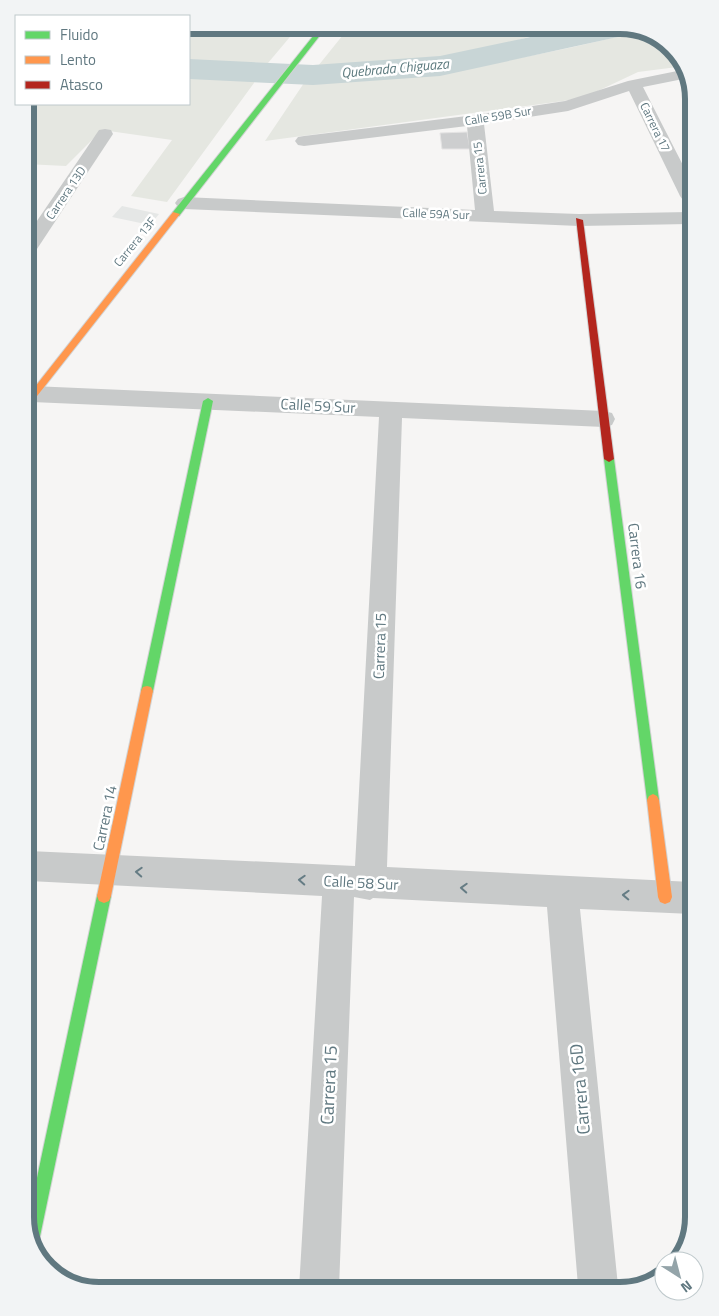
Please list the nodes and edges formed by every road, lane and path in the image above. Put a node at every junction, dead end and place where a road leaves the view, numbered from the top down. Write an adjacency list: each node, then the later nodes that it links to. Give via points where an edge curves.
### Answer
1 (318, 34): 8 (street, Carrera 13F)
2 (680, 75): 3 (street, Calle 59B Sur)
3 (634, 84): 4 (street, Calle 59B Sur, via 568,106); 7 (street, Carrera 17)
4 (475, 120): 6 (street, Calle 59B Sur); 9 (street, Carrera 15)
5 (105, 134): 12 (street, Carrera 13D)
6 (304, 141)
7 (685, 188)
8 (184, 203): 9 (street, Calle 59A Sur); 13 (street, Carrera 13F)
9 (486, 216): 11 (street, Calle 59A Sur)
10 (685, 218): 11 (street, Calle 59A Sur)
11 (578, 220): 17 (street, Carrera 16)
12 (34, 239)
13 (34, 392)
14 (34, 398): 15 (street, Calle 59 Sur)
15 (208, 401): 16 (street, Calle 59 Sur); 19 (street, Carrera 14)
16 (390, 409): 17 (street, Calle 59 Sur); 20 (street, Carrera 15)
17 (604, 419): 22 (street, Carrera 16)
18 (34, 866): 19 (street, Calle 58 Sur)
19 (109, 870): 20 (street, Calle 58 Sur, one-way to 19); 23 (street, Carrera 14)
20 (355, 883): 21 (street, Calle 58 Sur, one-way to 20); 24 (street, Carrera 15)
21 (562, 893): 22 (street, Calle 58 Sur, one-way to 21); 25 (street, Carrera 16D)
22 (678, 898)
23 (35, 1224)
24 (320, 1282)
25 (598, 1282)

